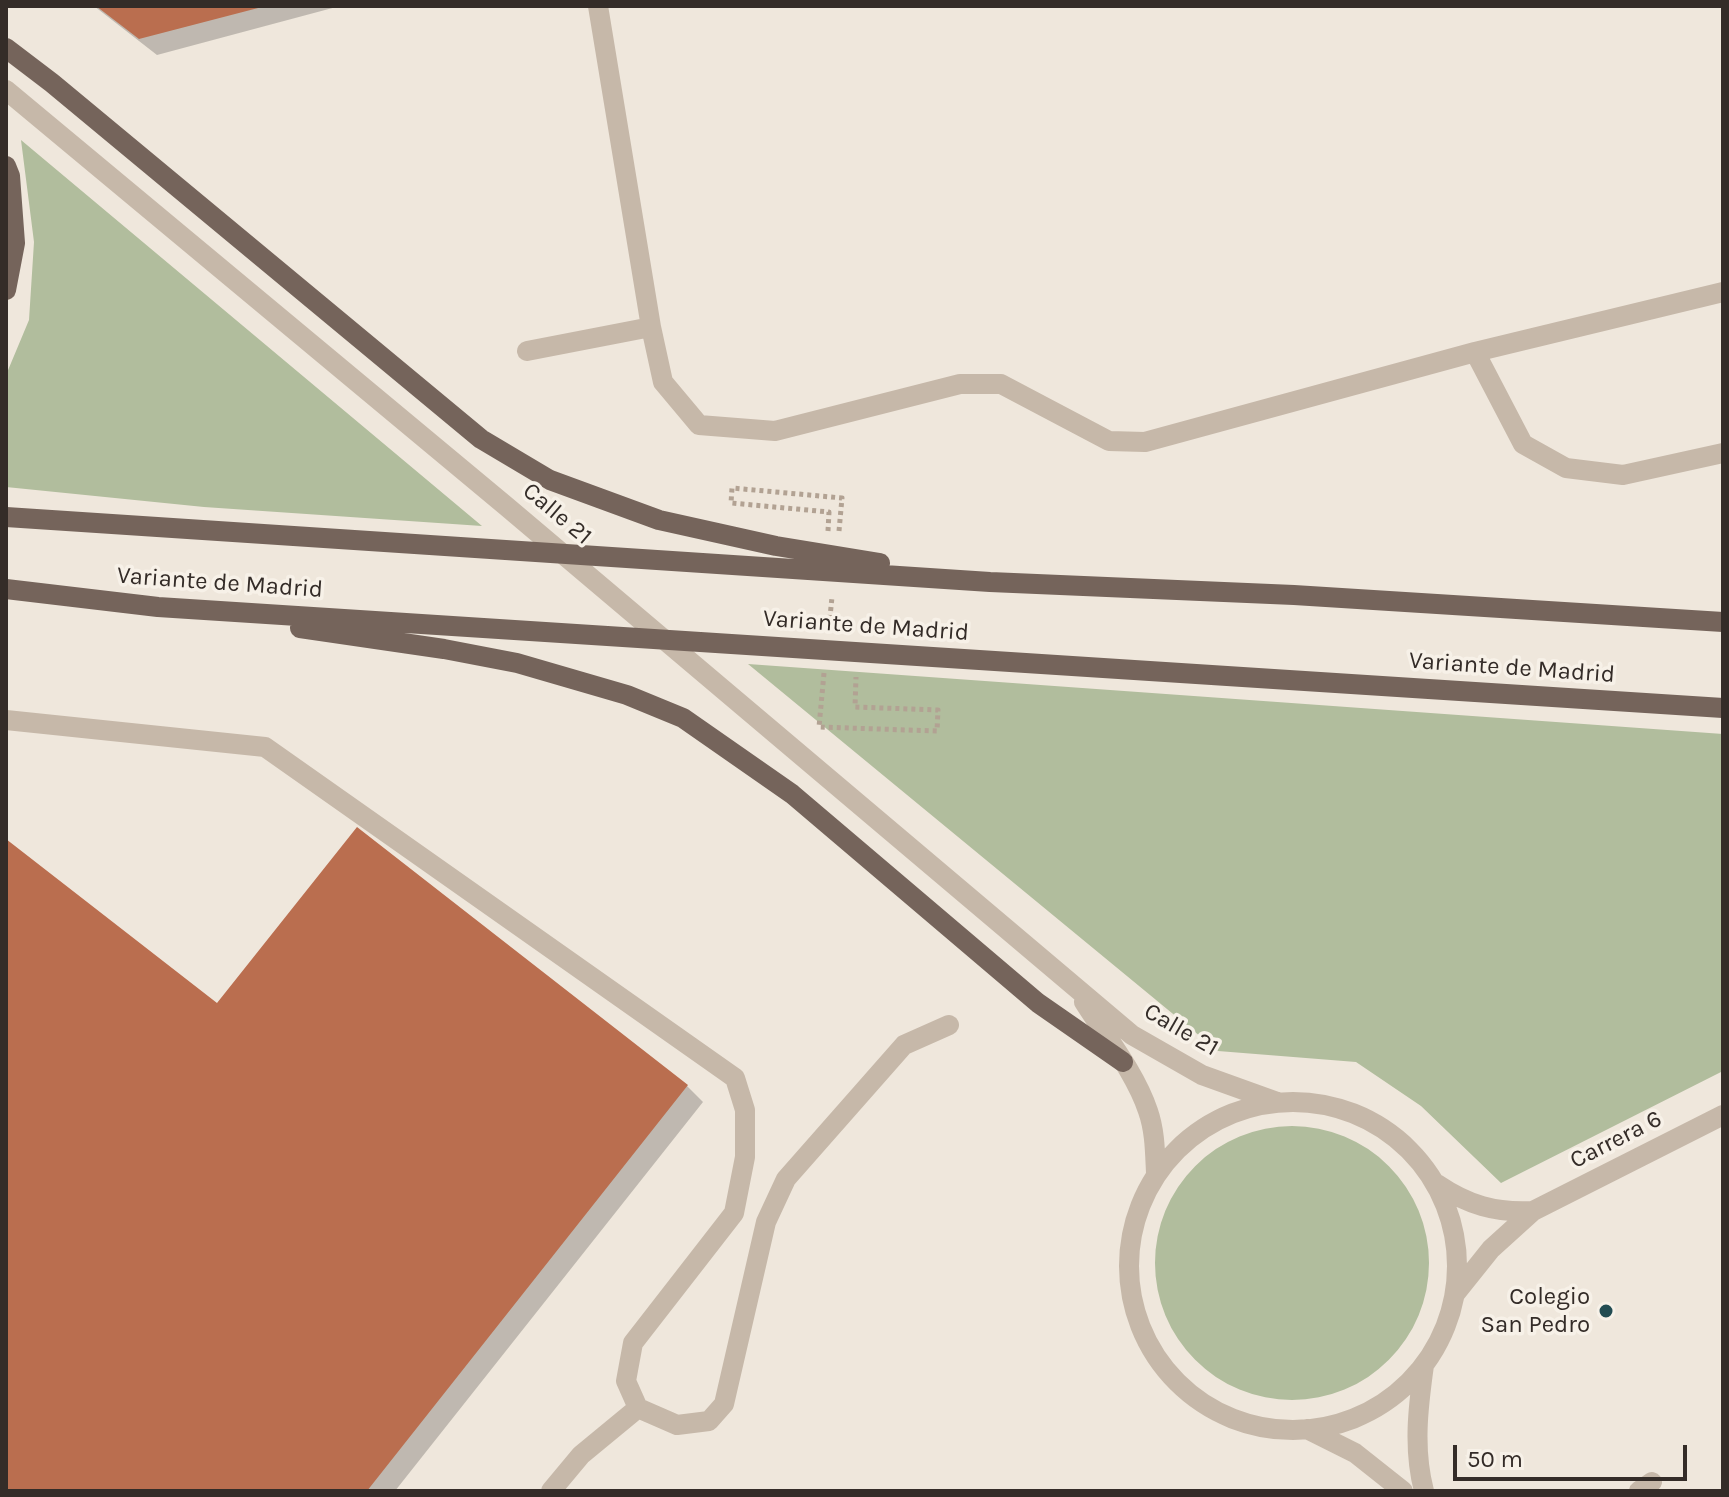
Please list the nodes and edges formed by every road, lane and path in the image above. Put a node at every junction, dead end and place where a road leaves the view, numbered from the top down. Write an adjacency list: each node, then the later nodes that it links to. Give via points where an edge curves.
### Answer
1 (598, 6): 7 (street)
2 (6, 48): 12 (main road, via 481,439 550,480 659,520)
3 (6, 90): 23 (street, Calle 21)
4 (6, 166): 5 (main road, via 15,243)
5 (6, 290)
6 (1723, 292): 9 (street)
7 (651, 327): 8 (street); 9 (street, via 663,382 699,425 775,431 960,384 1001,384 1109,441 1145,442)
8 (527, 351)
9 (1475, 352): 10 (street, via 1523,444 1566,468 1623,475)
10 (1723, 453)
11 (6, 517): 13 (main road)
12 (832, 549): 12 (path, via 829,512 731,503 732,488 842,498); 13 (main road)
13 (990, 582): 17 (main road)
14 (6, 589): 16 (main road, Variante de Madrid)
15 (833, 590): 18 (path)
16 (158, 607): 19 (main road, Variante de Madrid); 25 (main road, via 517,663 627,695 683,718 792,794 1038,1003)
17 (1723, 622)
18 (828, 636)
19 (857, 652): 20 (path, via 855,707 938,710 937,731 819,727); 21 (main road, Variante de Madrid)
20 (825, 667)
21 (1723, 708)
22 (6, 720): 31 (street, via 265,747 735,1078 745,1110 745,1157)
23 (1071, 982): 25 (street, Calle 21); 26 (street, Calle 21, via 1132,1035 1202,1075)
24 (949, 1025): 32 (street, via 904,1045 786,1179)
25 (1123, 1062): 28 (street, Calle 21, via 1148,1111)
26 (1277, 1102): 28 (street, via 1231,1114 1189,1138); 29 (street, via 1315,1103 1352,1112 1414,1154)
27 (1723, 1115): 30 (street, Carrera 6)
28 (1156, 1173): 36 (street, via 1136,1215 1128,1260 1133,1306 1150,1348 1179,1384 1217,1411 1261,1426)
29 (1437, 1184): 30 (street, Carrera 6, via 1482,1208); 33 (street, via 1458,1256)
30 (1533, 1211): 33 (street, Carrera 6, via 1491,1249)
31 (734, 1213): 32 (street); 35 (street, via 633,1343 626,1381)
32 (766, 1222): 35 (street, via 724,1404 709,1421 677,1425)
33 (1455, 1294): 34 (street, via 1444,1331)
34 (1424, 1365): 36 (street, via 1392,1397 1351,1419); 39 (street, via 1417,1419)
35 (638, 1408): 37 (street, via 581,1455)
36 (1307, 1429): 38 (street, via 1355,1453)
37 (551, 1491)
38 (1403, 1491)
39 (1424, 1491)

